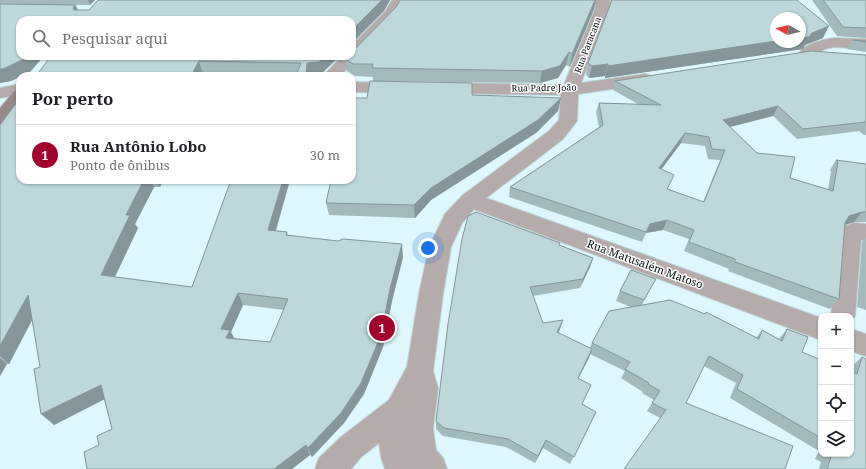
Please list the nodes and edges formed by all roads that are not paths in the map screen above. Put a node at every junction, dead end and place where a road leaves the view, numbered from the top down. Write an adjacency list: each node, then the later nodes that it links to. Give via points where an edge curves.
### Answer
1 (399, 0): 3 (street, via 391,14)
2 (603, 0): 11 (street, Rua Paracana, via 602,9)
3 (356, 50)
4 (865, 54): 5 (street, via 829,42 798,55)
5 (835, 57)
6 (346, 60): 7 (street)
7 (335, 72)
8 (657, 77): 11 (street, Rua Padre João)
9 (356, 87): 11 (street, Rua Padre João)
10 (16, 90): 12 (street)
11 (570, 90): 15 (street, Rua Paracana, via 568,121 556,135)
12 (0, 93)
13 (16, 100): 14 (main road)
14 (0, 120)
15 (470, 200): 18 (street, Rua Matusalém Matoso); 21 (street, Rua Paracana, via 453,219 440,247)
16 (866, 232): 17 (street, via 850,233)
17 (843, 313)
18 (818, 328)
19 (854, 341): 20 (street)
20 (866, 345)
21 (420, 371): 22 (street, via 408,387); 25 (street, via 424,388 418,428 421,453)
22 (398, 410): 23 (street, via 351,448); 24 (street, via 394,438 396,462)
23 (330, 469)
24 (400, 469)
25 (432, 469)

